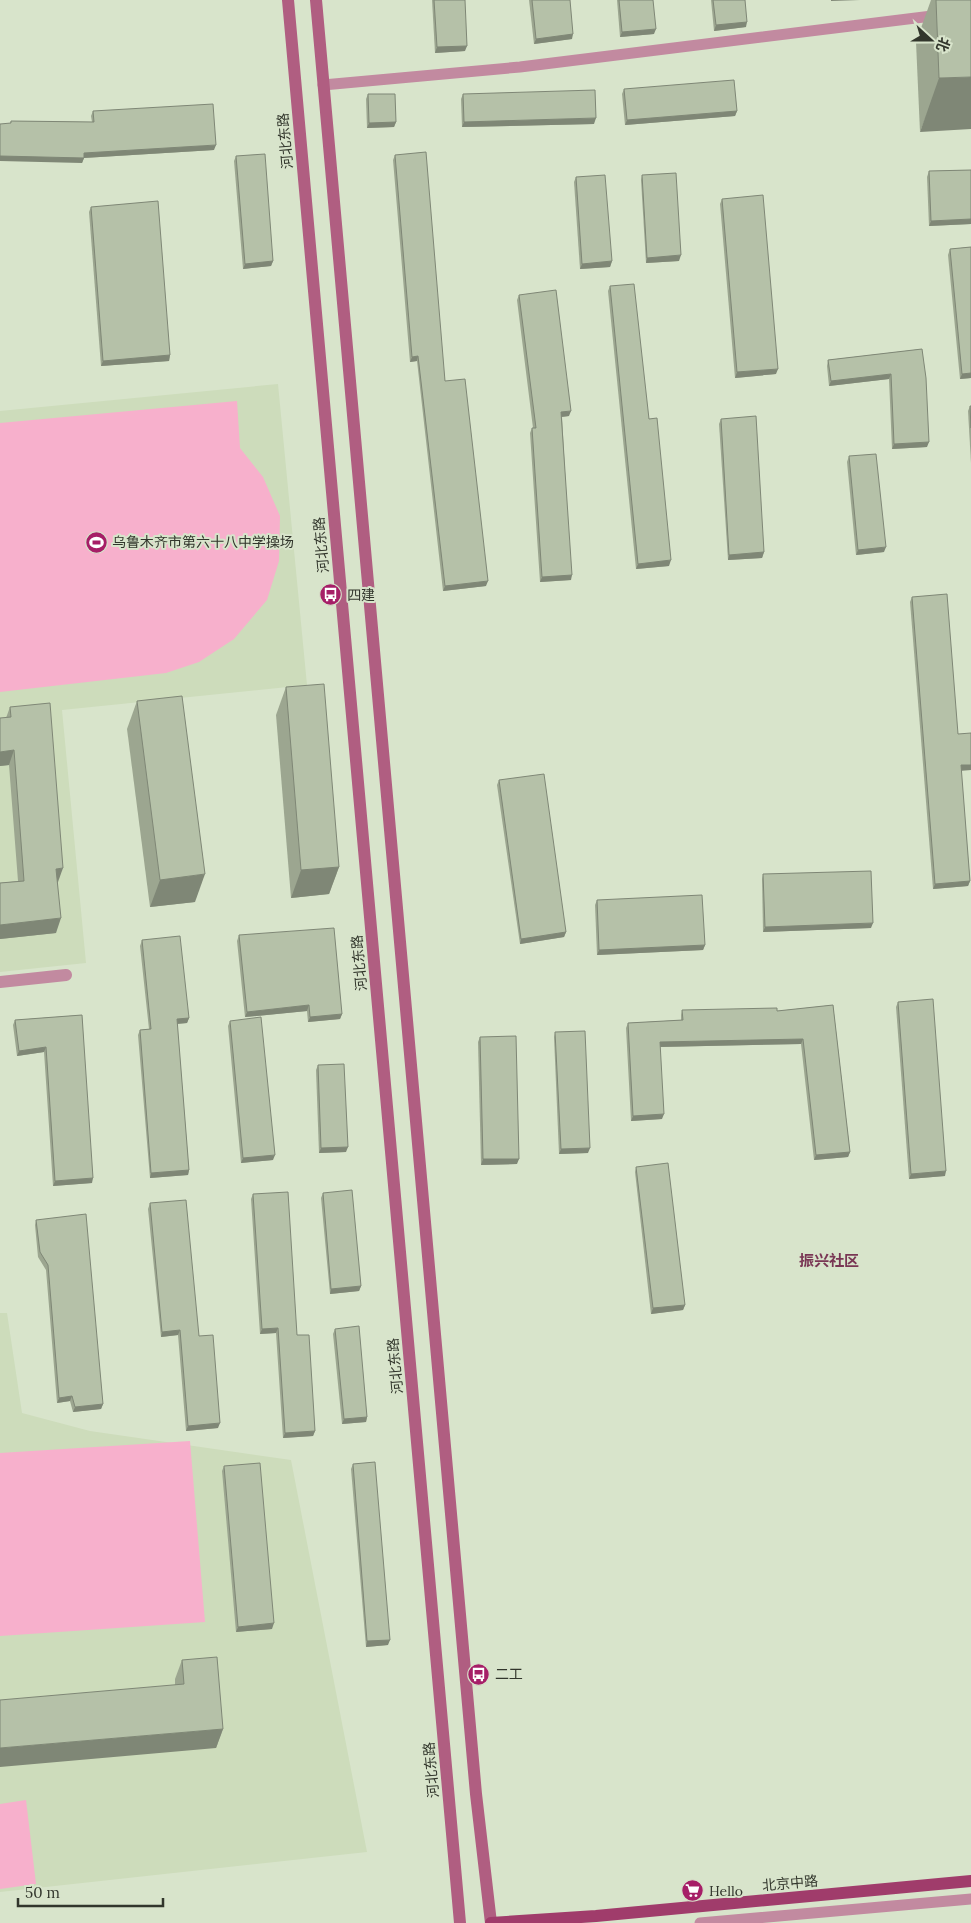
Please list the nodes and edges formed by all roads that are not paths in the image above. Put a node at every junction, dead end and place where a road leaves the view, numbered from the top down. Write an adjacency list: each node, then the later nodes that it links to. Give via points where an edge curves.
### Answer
1 (288, 0): 9 (main road, 河北东路)
2 (316, 0): 4 (main road)
3 (952, 14): 4 (lane, via 520,67)
4 (323, 85): 10 (main road, via 476,1794)
5 (66, 975): 6 (street)
6 (0, 982)
7 (971, 1881): 10 (main road, 北京中路)
8 (971, 1899): 11 (lane)
9 (460, 1923)
10 (491, 1923)
11 (700, 1923)

